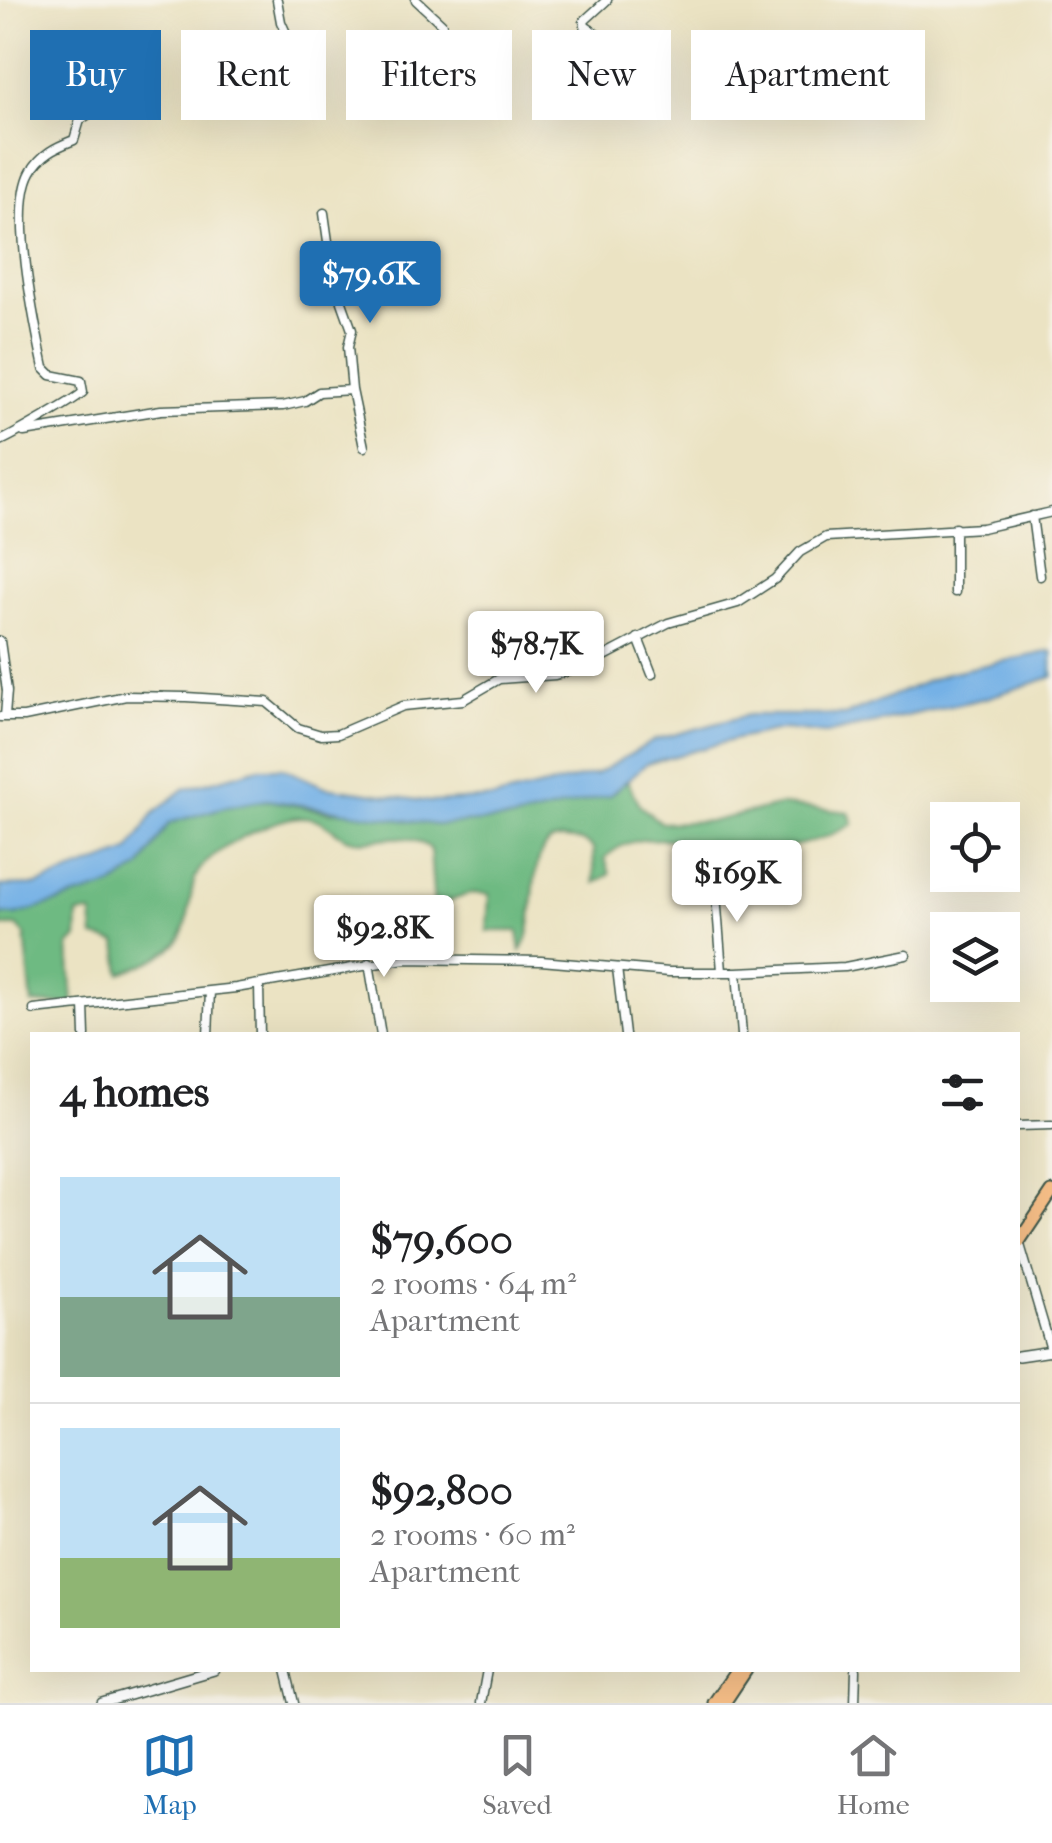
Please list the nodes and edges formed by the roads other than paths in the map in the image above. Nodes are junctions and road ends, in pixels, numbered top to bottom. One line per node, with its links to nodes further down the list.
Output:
1 (277, 0): 4 (street)
2 (416, 0): 5 (street)
3 (607, 0): 6 (street)
4 (285, 30)
5 (442, 30)
6 (590, 30)
7 (80, 120): 10 (street)
8 (324, 213): 9 (street)
9 (352, 390): 10 (street); 12 (street)
10 (24, 432): 11 (street)
11 (0, 441)
12 (364, 447)
13 (1052, 512): 14 (street)
14 (1032, 516): 15 (street); 16 (street)
15 (955, 528): 17 (street); 18 (street)
16 (1040, 576)
17 (956, 592)
18 (638, 638): 20 (street); 21 (street)
19 (0, 641): 21 (street)
20 (652, 674)
21 (3, 716)
22 (715, 882): 26 (street)
23 (906, 955): 27 (street)
24 (368, 963): 25 (street); 28 (street); 35 (street)
25 (618, 968): 26 (street); 36 (street)
26 (722, 971): 27 (street)
27 (738, 972): 37 (street)
28 (259, 985): 29 (street); 34 (street)
29 (210, 991): 30 (street); 33 (street)
30 (84, 1005): 31 (street); 32 (street)
31 (34, 1010)
32 (85, 1032)
33 (208, 1032)
34 (260, 1032)
35 (380, 1032)
36 (625, 1032)
37 (742, 1032)
38 (1052, 1125): 39 (street)
39 (1020, 1126)
40 (1052, 1181): 42 (main road)
41 (1052, 1192): 43 (main road)
42 (1020, 1234)
43 (1020, 1234)
44 (1020, 1244): 45 (street)
45 (1052, 1352): 46 (street)
46 (1020, 1356)
47 (207, 1672): 53 (street)
48 (286, 1672): 54 (street)
49 (487, 1672): 55 (street)
50 (736, 1672): 56 (main road)
51 (745, 1672): 57 (main road)
52 (856, 1672): 58 (street)
53 (102, 1703)
54 (294, 1703)
55 (481, 1703)
56 (714, 1703)
57 (724, 1703)
58 (856, 1703)

